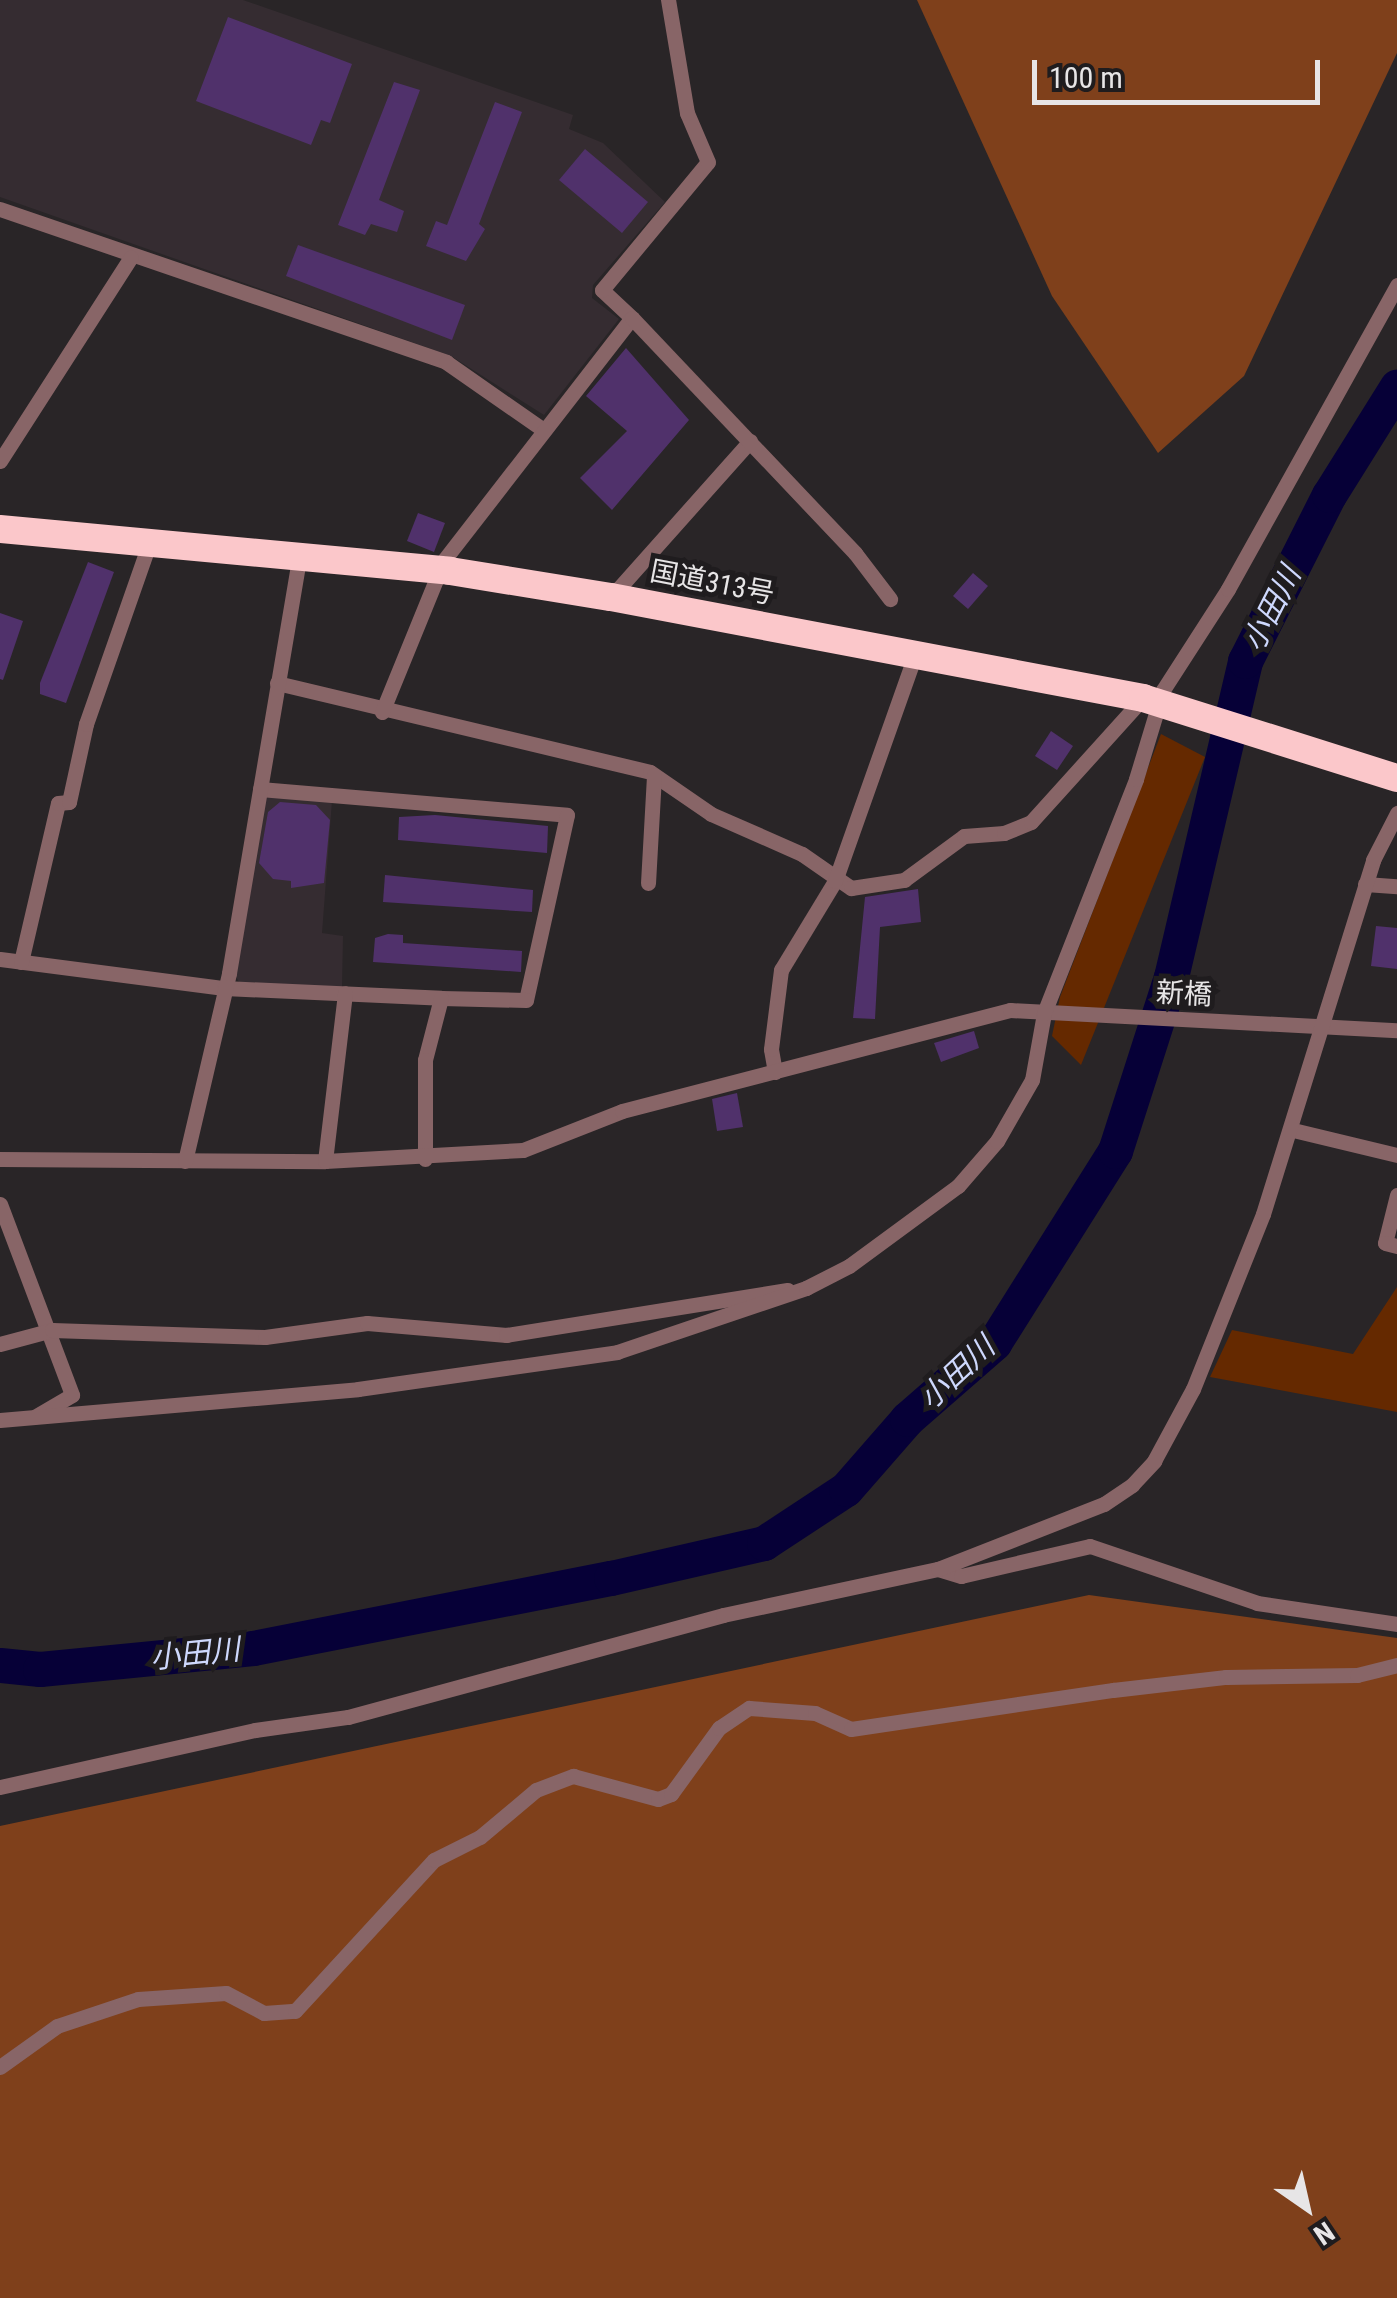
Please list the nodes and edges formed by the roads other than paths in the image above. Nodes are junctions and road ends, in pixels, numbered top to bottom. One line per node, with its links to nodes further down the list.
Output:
1 (668, 0): 5 (street)
2 (0, 209): 3 (street)
3 (130, 257): 6 (street); 8 (street)
4 (1397, 285): 17 (street)
5 (632, 318): 6 (street); 7 (street)
6 (542, 430): 12 (street)
7 (750, 441): 13 (street); 14 (street)
8 (0, 461)
9 (0, 529): 10 (highway, 国道313号)
10 (149, 544): 11 (highway, 国道313号); 28 (street)
11 (299, 558): 12 (highway, 国道313号); 16 (street)
12 (439, 570): 13 (highway, 国道313号); 18 (street)
13 (610, 597): 15 (highway, 国道313号)
14 (890, 598)
15 (915, 655): 17 (highway, 国道313号); 23 (street)
16 (276, 683): 18 (street); 21 (street)
17 (1161, 703): 20 (highway, 国道313号); 23 (street); 32 (street)
18 (382, 712): 19 (street)
19 (654, 774): 23 (street); 24 (street)
20 (1395, 777)
21 (260, 789): 29 (street); 31 (street)
22 (1397, 813): 25 (street)
23 (835, 881): 35 (street)
24 (648, 882)
25 (1365, 884): 26 (street); 33 (street)
26 (1397, 886)
27 (0, 959): 28 (street)
28 (21, 962): 29 (street)
29 (224, 988): 30 (street); 40 (street)
30 (345, 992): 31 (street); 41 (street)
31 (441, 998): 39 (street)
32 (1050, 1012): 33 (street, 新橋); 35 (street, 新橋); 45 (street)
33 (1318, 1026): 34 (street, 新橋); 36 (street)
34 (1397, 1030)
35 (774, 1072): 39 (street, 新橋)
36 (1293, 1130): 37 (street); 50 (street)
37 (1397, 1155)
38 (0, 1159): 40 (street, 新橋)
39 (426, 1159): 41 (street, 新橋)
40 (185, 1161): 41 (street, 新橋)
41 (326, 1162)
42 (1397, 1196): 44 (street)
43 (0, 1204): 46 (street)
44 (1397, 1246)
45 (806, 1288): 46 (street); 48 (street)
46 (52, 1330): 47 (street); 48 (street)
47 (0, 1344)
48 (32, 1418): 49 (street)
49 (0, 1420)
50 (938, 1569): 51 (street); 53 (street)
51 (1397, 1624)
52 (1397, 1665): 54 (street)
53 (0, 1787)
54 (0, 2068)

